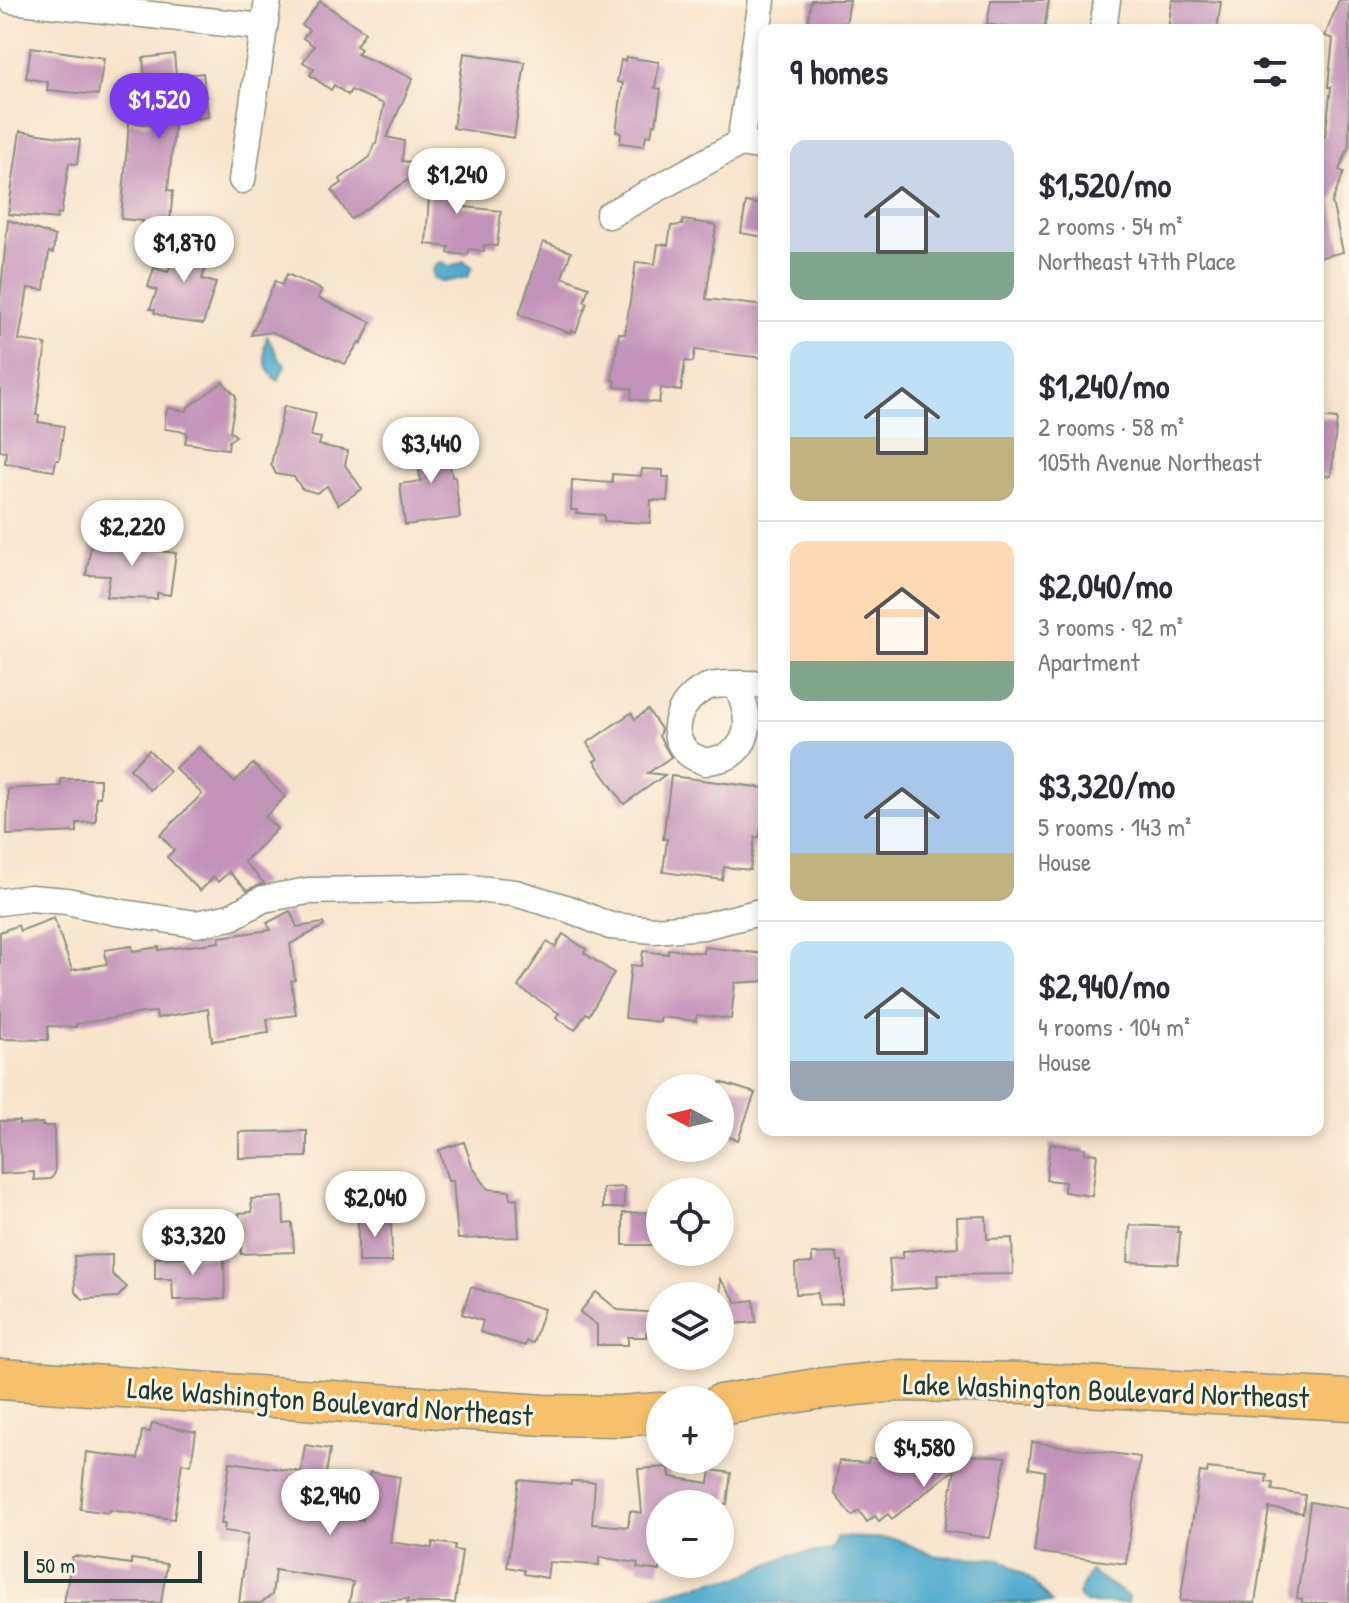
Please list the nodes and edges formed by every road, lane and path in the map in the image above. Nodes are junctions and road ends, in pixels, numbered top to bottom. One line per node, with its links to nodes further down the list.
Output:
1 (11, 0): 7 (street)
2 (268, 0): 7 (street)
3 (762, 0): 5 (street)
4 (1107, 0): 6 (street)
5 (760, 24)
6 (1104, 24)
7 (264, 27): 10 (street)
8 (758, 58): 9 (street)
9 (752, 145): 11 (street)
10 (242, 180)
11 (609, 215)
12 (758, 684): 13 (street)
13 (737, 685)
14 (0, 902): 15 (street)
15 (758, 912)
16 (0, 1379): 19 (main road, Lake Washington Boulevard Northeast)
17 (1349, 1400): 18 (main road, Lake Washington Boulevard Northeast)
18 (734, 1403)
19 (646, 1414)

